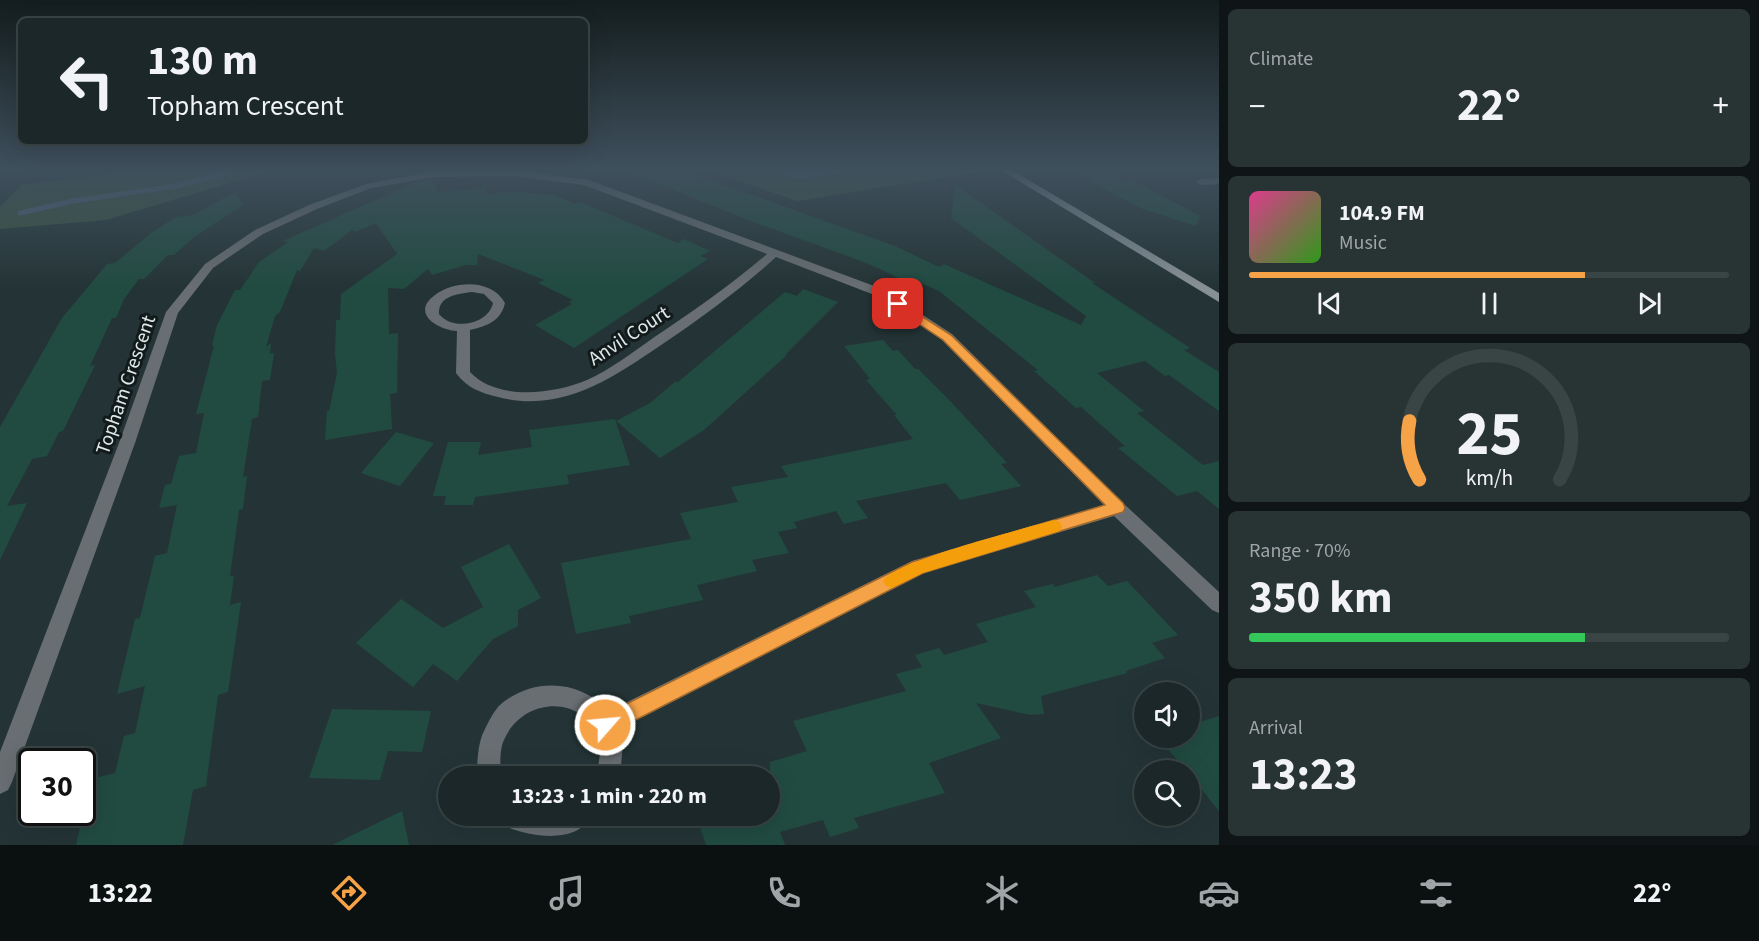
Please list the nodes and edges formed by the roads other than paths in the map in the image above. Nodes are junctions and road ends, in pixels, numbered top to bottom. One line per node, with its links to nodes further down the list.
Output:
1 (311, 208): 12 (street, Topham Crescent)
2 (656, 208): 4 (street, Topham Crescent)
3 (1070, 208): 5 (main road)
4 (775, 253): 6 (street, Anvil Court); 7 (street, Topham Crescent)
5 (1219, 298)
6 (464, 327): 6 (street)
7 (1118, 508): 8 (street, Topham Crescent); 9 (street)
8 (1219, 604)
9 (605, 725): 10 (street); 11 (street)
10 (487, 766)
11 (611, 766)
12 (0, 782)

